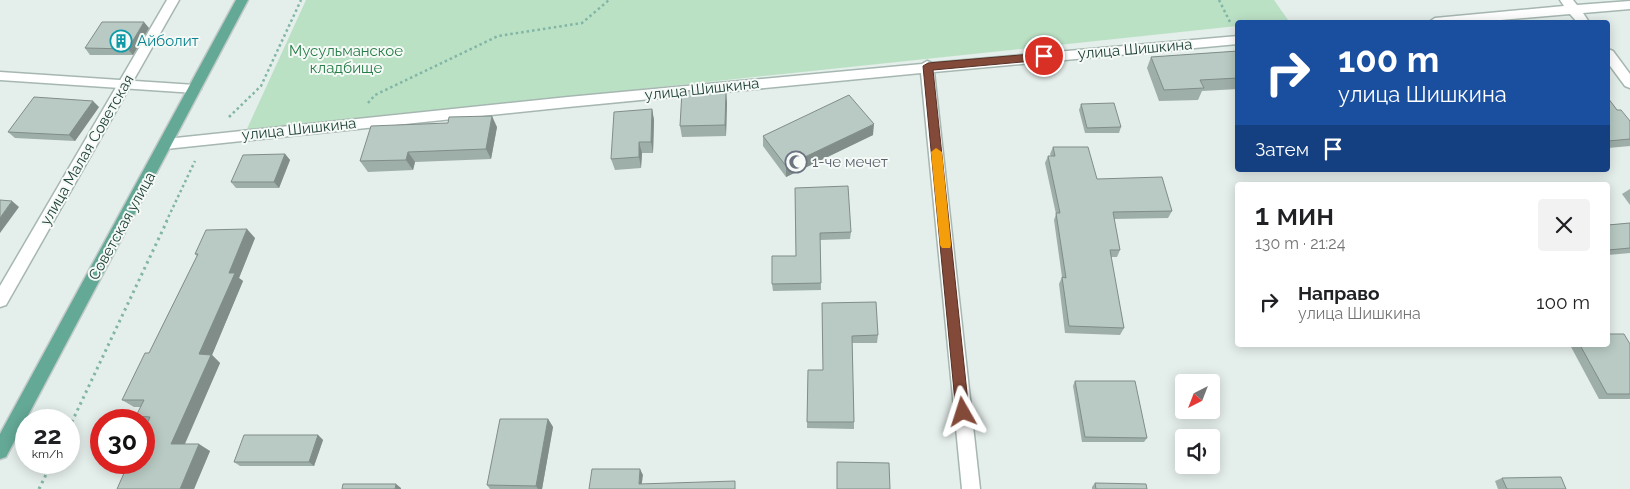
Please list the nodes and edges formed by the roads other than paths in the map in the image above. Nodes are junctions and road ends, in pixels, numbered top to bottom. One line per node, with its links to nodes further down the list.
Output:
1 (173, 0): 12 (street, улица Малая Советская)
2 (242, 0): 13 (main road, Советская улица)
3 (1570, 5): 4 (street); 5 (street); 6 (street)
4 (1630, 5)
5 (1451, 20)
6 (1581, 20)
7 (1235, 34): 9 (street, улица Шишкина)
8 (1610, 57): 11 (street)
9 (928, 66): 14 (street, улица Шишкина); 17 (street)
10 (0, 76): 12 (lane)
11 (1630, 83)
12 (125, 84): 13 (lane); 15 (street, улица Малая Советская)
13 (195, 89): 14 (main road, Советская улица)
14 (166, 144): 16 (main road, Советская улица)
15 (0, 300)
16 (0, 451)
17 (971, 489)

